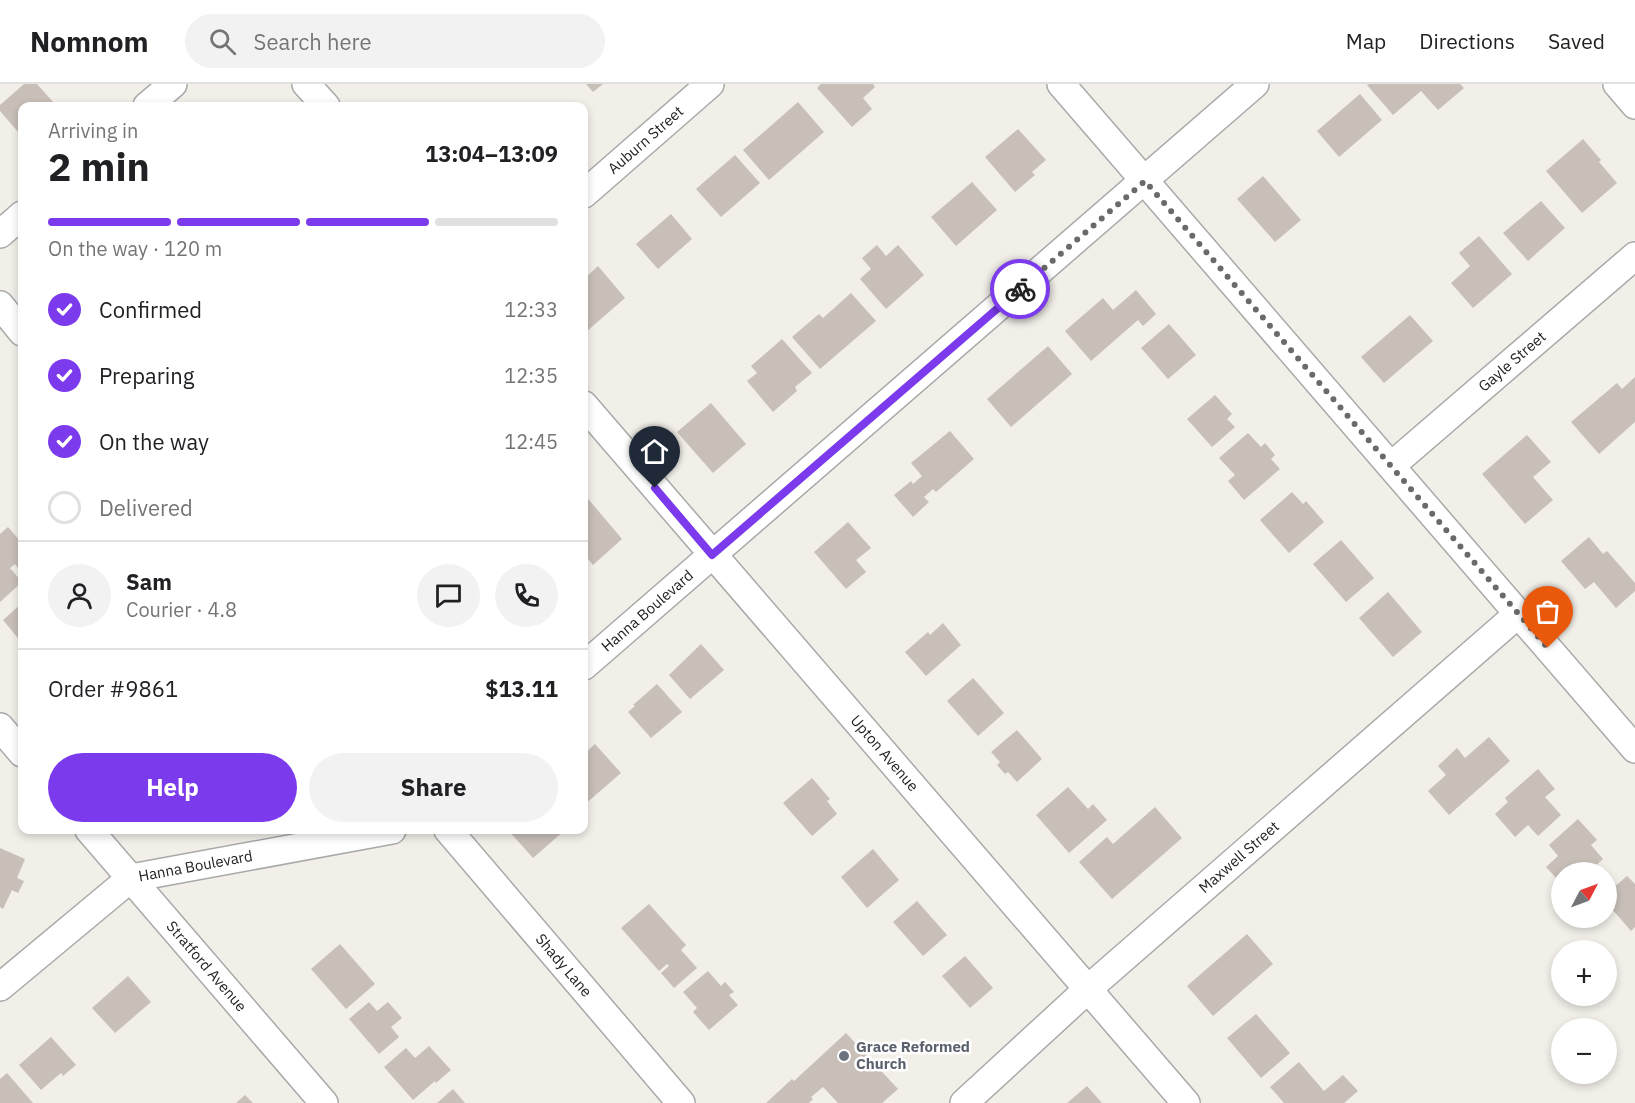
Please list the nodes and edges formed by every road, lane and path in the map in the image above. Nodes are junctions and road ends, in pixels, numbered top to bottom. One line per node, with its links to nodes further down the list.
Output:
1 (173, 84): 7 (street)
2 (306, 84): 8 (street)
3 (710, 84): 11 (street, Auburn Street)
4 (1061, 84): 10 (street)
5 (1255, 84): 10 (street, Hanna Boulevard)
6 (1617, 84): 9 (street)
7 (152, 102)
8 (322, 102)
9 (1635, 105)
10 (1145, 181): 18 (street); 19 (street, Hanna Boulevard)
11 (588, 191)
12 (18, 218): 13 (street)
13 (0, 234)
14 (1635, 257): 18 (street, Gayle Street)
15 (0, 305): 16 (street)
16 (18, 327)
17 (588, 410): 19 (street, Upton Avenue)
18 (1391, 466): 20 (street)
19 (712, 555): 21 (street, Hanna Boulevard); 30 (street, Upton Avenue)
20 (1518, 614): 24 (street); 30 (street, Maxwell Street)
21 (588, 663)
22 (0, 727): 23 (street)
23 (18, 748)
24 (1635, 749)
25 (92, 834): 28 (street, Stratford Avenue)
26 (371, 834): 28 (street, Hanna Boulevard)
27 (451, 834): 32 (street, Shady Lane)
28 (131, 879): 29 (street, Hanna Boulevard); 31 (street, Stratford Avenue)
29 (0, 987)
30 (1088, 989): 33 (street, Maxwell Street); 34 (street, Upton Avenue)
31 (324, 1103)
32 (681, 1103)
33 (964, 1103)
34 (1186, 1103)

